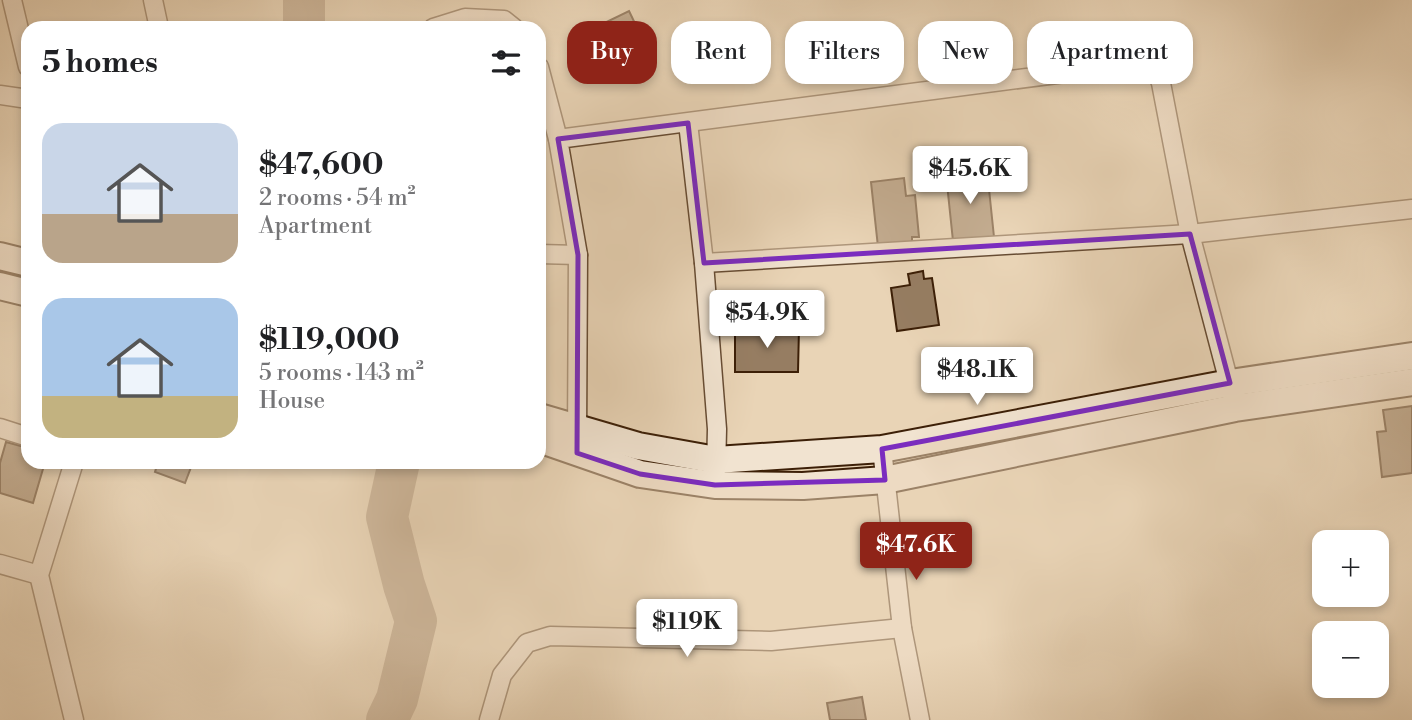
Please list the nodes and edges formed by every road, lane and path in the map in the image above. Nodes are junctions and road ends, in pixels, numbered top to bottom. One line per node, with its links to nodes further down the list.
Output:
1 (12, 0): 6 (street)
2 (153, 0): 3 (street)
3 (158, 21)
4 (455, 21): 5 (street)
5 (505, 21)
6 (21, 38)
7 (546, 94): 11 (street)
8 (0, 95): 9 (street)
9 (21, 98)
10 (688, 122): 11 (street); 13 (street); 18 (street)
11 (558, 139): 15 (street)
12 (1412, 209): 13 (street)
13 (1190, 234): 18 (street); 23 (street)
14 (546, 254): 15 (street)
15 (578, 255): 28 (street)
16 (0, 256): 17 (street)
17 (21, 261)
18 (704, 263): 31 (street)
19 (0, 286): 20 (street)
20 (21, 291)
21 (1412, 356): 23 (street)
22 (1412, 382): 23 (street)
23 (1232, 395): 29 (street); 32 (street)
24 (546, 421): 28 (street)
25 (0, 428): 26 (street)
26 (21, 435)
27 (546, 439): 28 (street)
28 (577, 441): 31 (street)
29 (882, 449): 31 (street); 32 (street)
30 (72, 469): 34 (street)
31 (716, 472): 32 (street)
32 (885, 480): 35 (street)
33 (0, 564): 34 (street)
34 (39, 575): 36 (street)
35 (902, 628): 37 (street); 38 (street)
36 (74, 720)
37 (489, 720)
38 (920, 720)

